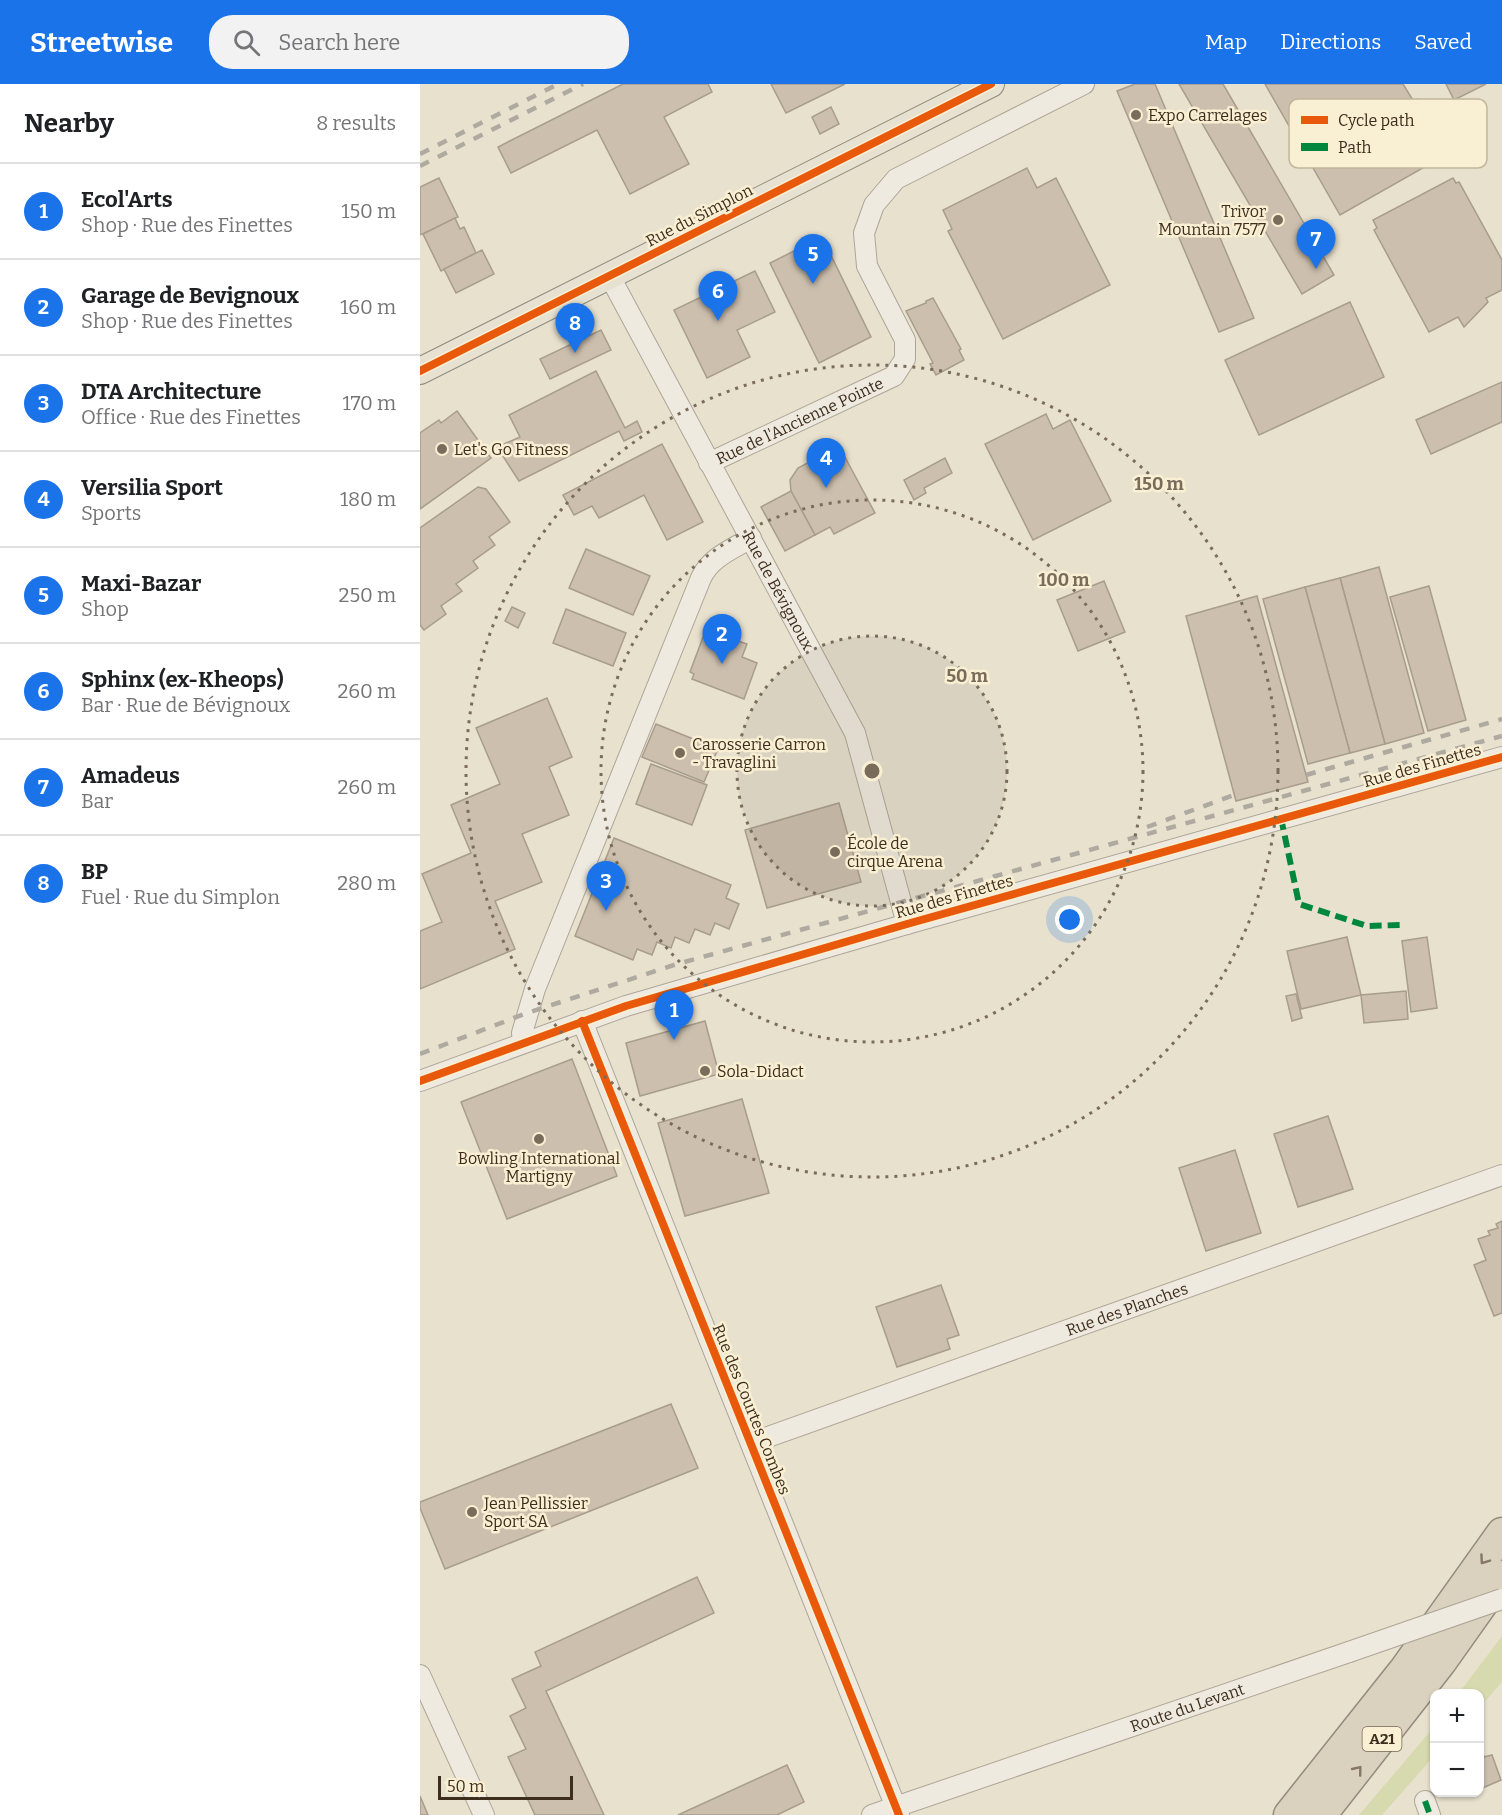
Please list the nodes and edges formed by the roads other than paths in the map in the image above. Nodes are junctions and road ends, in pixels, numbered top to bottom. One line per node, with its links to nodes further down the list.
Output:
1 (991, 84): 3 (main road, Rue du Simplon)
2 (1084, 84): 5 (street, Rue de l'Ancienne Pointe)
3 (609, 275): 4 (main road, Rue du Simplon); 5 (street, Rue de Bévignoux)
4 (420, 371)
5 (708, 463): 6 (street, Rue de Bévignoux)
6 (751, 538): 8 (street, Rue de Bévignoux); 10 (street)
7 (1502, 757): 8 (street, Rue des Finettes)
8 (907, 924): 9 (street, Rue des Finettes)
9 (582, 1021): 10 (street, Rue des Finettes); 13 (street, Rue des Courtes Combes)
10 (523, 1042): 11 (street, Rue des Finettes)
11 (420, 1081)
12 (1502, 1175): 13 (street, Rue des Planches)
13 (751, 1443): 18 (street, Rue des Courtes Combes)
14 (1502, 1533): 21 (highway, A21, one-way to 21)
15 (1502, 1576): 22 (highway, A21, one-way to 15)
16 (1502, 1599): 18 (street, Route du Levant, bridge)
17 (420, 1675): 19 (street)
18 (897, 1811): 20 (street, Route du Levant)
19 (484, 1815)
20 (872, 1815)
21 (1289, 1815)
22 (1321, 1815)

